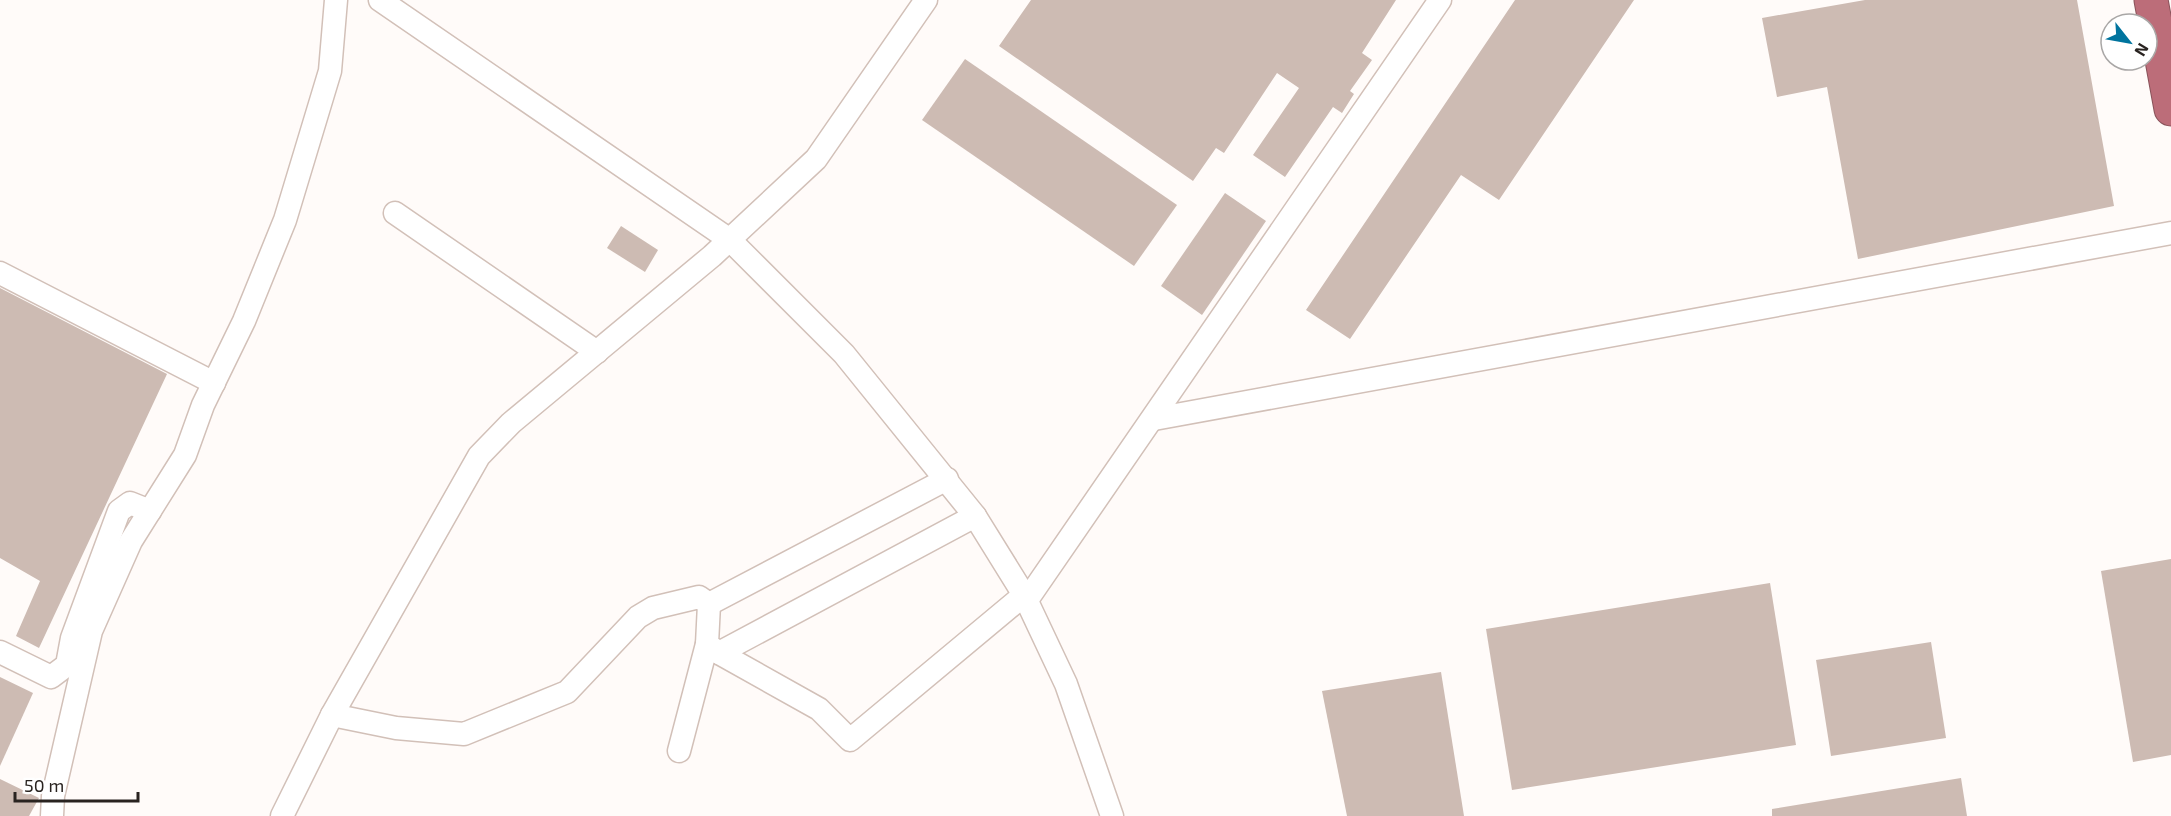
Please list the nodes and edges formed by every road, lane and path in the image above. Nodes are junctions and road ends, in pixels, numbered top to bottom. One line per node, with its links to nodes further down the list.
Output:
1 (336, 0): 12 (street)
2 (380, 0): 9 (street)
3 (926, 0): 9 (street)
4 (1440, 0): 13 (street)
5 (2151, 0): 6 (highway)
6 (2171, 109)
7 (395, 213): 11 (street)
8 (2171, 233): 13 (street)
9 (730, 240): 11 (street); 14 (street)
10 (0, 273): 12 (street)
11 (597, 352): 21 (street)
12 (214, 383): 15 (street)
13 (1154, 419): 17 (street)
14 (947, 479): 16 (street); 18 (street)
15 (150, 511): 20 (street); 23 (street)
16 (975, 516): 17 (street); 19 (street)
17 (1025, 598): 19 (street); 25 (street)
18 (709, 603): 19 (street); 21 (street)
19 (713, 649): 22 (street)
20 (0, 651)
21 (332, 715): 24 (street)
22 (679, 751)
23 (52, 816)
24 (282, 816)
25 (1112, 816)

